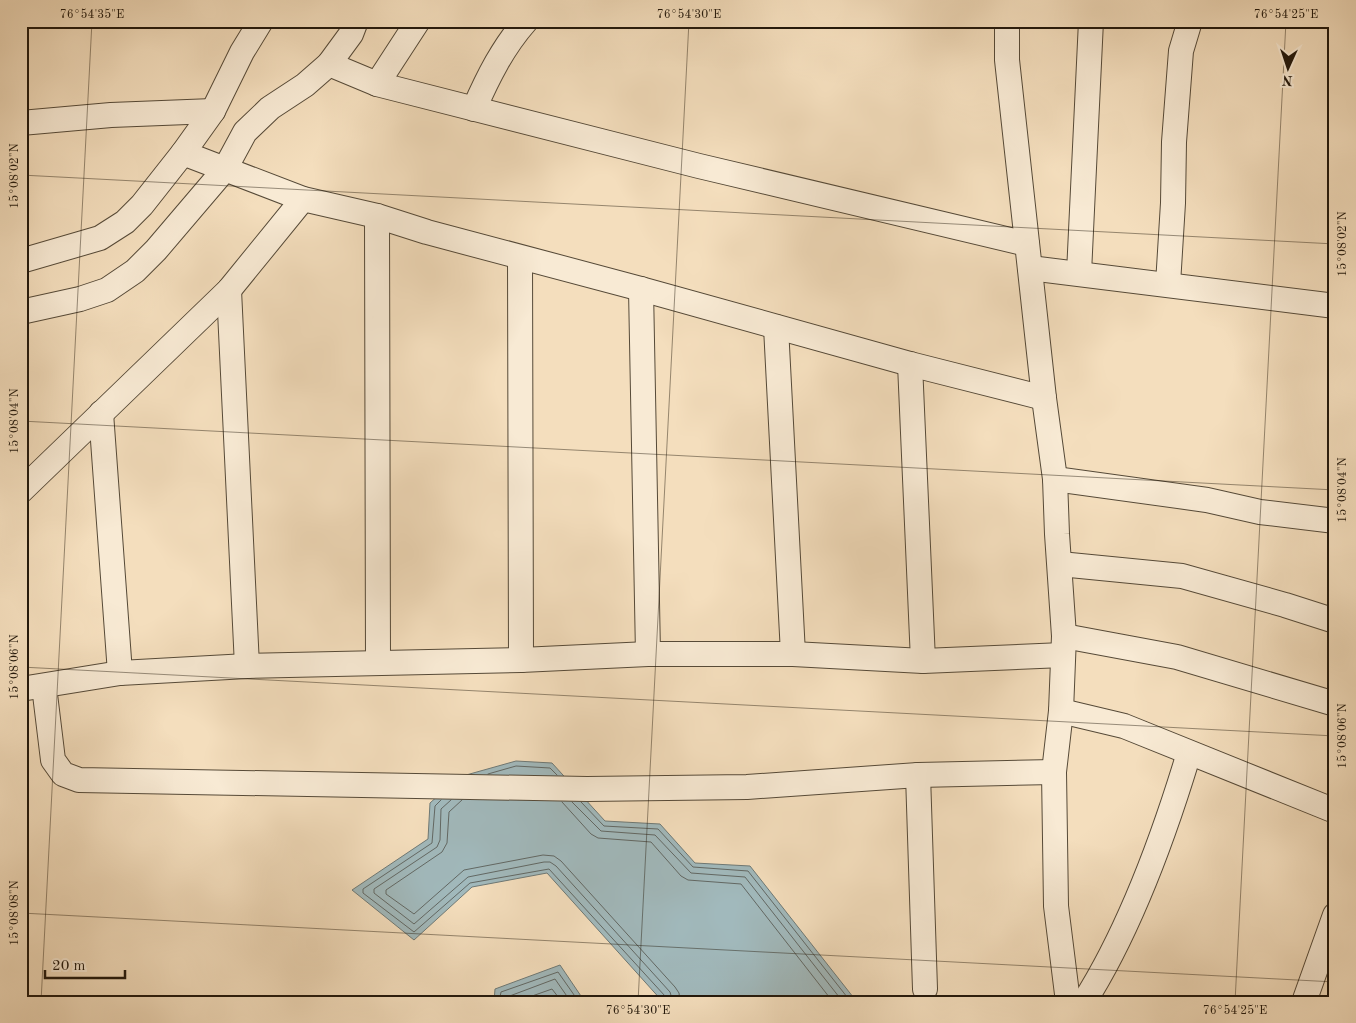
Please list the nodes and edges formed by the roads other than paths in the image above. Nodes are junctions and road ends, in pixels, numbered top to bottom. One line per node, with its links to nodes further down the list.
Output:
1 (261, 21): 11 (street)
2 (356, 21): 8 (street)
3 (418, 21): 9 (street)
4 (526, 21): 10 (street)
5 (1007, 21): 17 (street)
6 (1091, 21): 21 (street)
7 (1190, 21): 22 (street)
8 (329, 64): 9 (street); 14 (street)
9 (376, 84): 10 (street)
10 (474, 109): 17 (street)
11 (213, 111): 12 (street); 13 (street)
12 (21, 123)
13 (183, 153): 14 (street); 19 (street)
14 (225, 169): 15 (street); 26 (street)
15 (303, 199): 16 (street); 24 (street)
16 (377, 216): 18 (street); 41 (street)
17 (1027, 244): 20 (street)
18 (520, 258): 23 (street); 39 (street)
19 (21, 261)
20 (1030, 268): 21 (street); 29 (street)
21 (1079, 273): 22 (street)
22 (1168, 284): 25 (street)
23 (641, 289): 27 (street); 37 (street)
24 (229, 290): 30 (street); 42 (street)
25 (1335, 306)
26 (21, 312)
27 (776, 327): 28 (street); 38 (street)
28 (910, 364): 29 (street); 40 (street)
29 (1044, 398): 31 (street)
30 (101, 413): 32 (street); 43 (street)
31 (1055, 479): 33 (street); 34 (street)
32 (21, 492)
33 (1335, 521)
34 (1060, 564): 35 (street); 36 (street)
35 (1335, 621)
36 (1064, 646): 40 (street); 46 (street); 47 (street)
37 (648, 654): 38 (street); 39 (street)
38 (793, 654): 40 (street)
39 (521, 660): 41 (street)
40 (923, 661)
41 (378, 663): 42 (street)
42 (247, 666): 43 (street)
43 (120, 673): 44 (street)
44 (44, 686): 45 (street); 50 (street)
45 (21, 689)
46 (1335, 704)
47 (1061, 711): 48 (street); 49 (street)
48 (1189, 753): 51 (street); 55 (street)
49 (1054, 772): 50 (street); 54 (street)
50 (918, 775): 53 (street)
51 (1335, 811)
52 (1335, 915): 56 (street)
53 (925, 989)
54 (1068, 1002)
55 (1084, 1002)
56 (1304, 1002)

